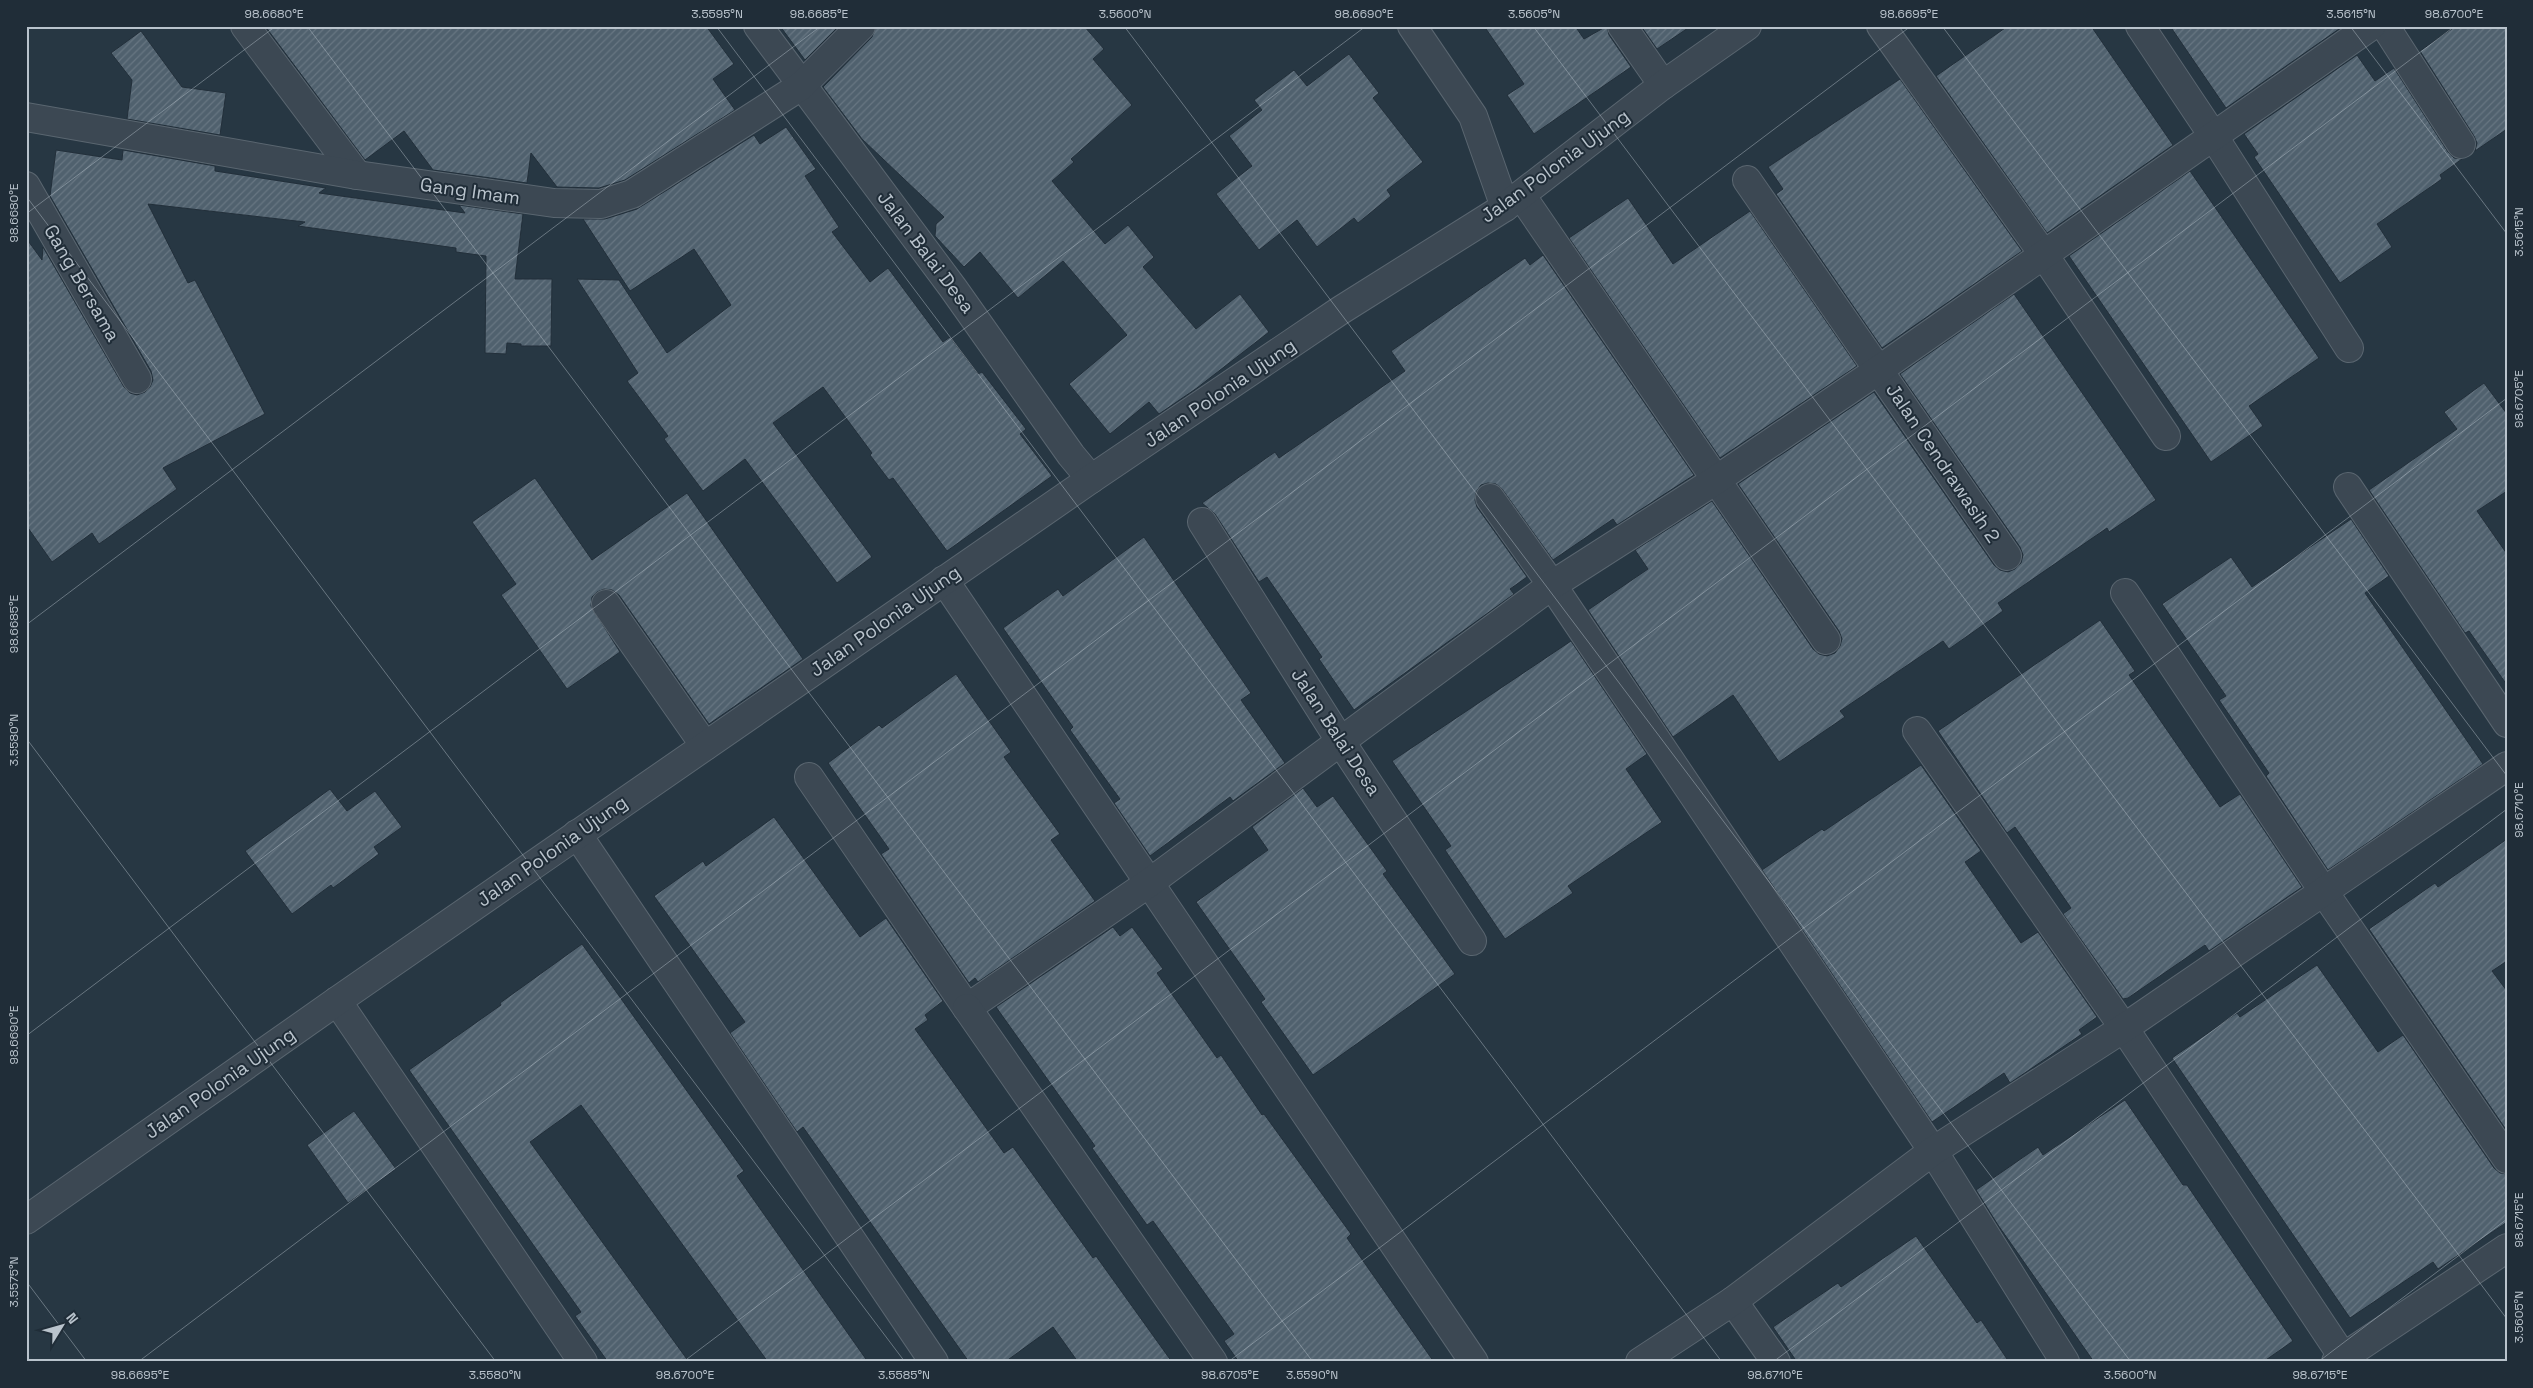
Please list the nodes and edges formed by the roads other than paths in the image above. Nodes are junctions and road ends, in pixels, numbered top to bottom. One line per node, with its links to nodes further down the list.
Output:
1 (245, 26): 16 (street)
2 (758, 26): 12 (street, Jalan Balai Desa)
3 (861, 26): 12 (street, Gang Imam)
4 (1412, 26): 19 (street)
5 (1622, 26): 11 (street)
6 (1748, 26): 11 (street, Jalan Polonia Ujung)
7 (1881, 26): 20 (street)
8 (2140, 26): 14 (street)
9 (2371, 26): 14 (street)
10 (2386, 26): 15 (street)
11 (1663, 85): 19 (street, Jalan Polonia Ujung)
12 (802, 86): 16 (street, Gang Imam); 25 (street, Jalan Balai Desa)
13 (26, 117): 16 (street, Gang Imam)
14 (2214, 137): 20 (street); 21 (street)
15 (2461, 144)
16 (357, 175)
17 (1747, 180): 22 (street, Jalan Cendrawasih 2)
18 (26, 186): 23 (street, Gang Bersama)
19 (1513, 201): 25 (street, Jalan Polonia Ujung); 26 (street)
20 (2044, 255): 22 (street); 24 (street)
21 (2349, 348)
22 (1880, 369): 26 (street); 30 (street, Jalan Cendrawasih 2)
23 (137, 379)
24 (2166, 436)
25 (1091, 479): 31 (street, Jalan Polonia Ujung)
26 (1716, 480): 32 (street); 35 (street)
27 (2348, 486): 36 (street)
28 (1490, 498): 32 (street)
29 (1202, 522): 38 (street, Jalan Balai Desa)
30 (2007, 556)
31 (944, 580): 39 (street, Jalan Polonia Ujung); 43 (street)
32 (1552, 585): 38 (street); 49 (street)
33 (2125, 593): 44 (street)
34 (606, 604): 39 (street)
35 (1826, 640)
36 (2507, 723)
37 (1917, 731): 48 (street)
38 (1341, 742): 43 (street); 45 (street, Jalan Balai Desa)
39 (705, 746): 42 (street, Jalan Polonia Ujung)
40 (2507, 766): 44 (street)
41 (809, 777): 47 (street)
42 (577, 834): 46 (street, Jalan Polonia Ujung); 56 (street)
43 (1149, 883): 47 (street); 58 (street)
44 (2324, 892): 48 (street); 50 (street)
45 (1472, 941)
46 (338, 1001): 51 (street, Jalan Polonia Ujung); 55 (street)
47 (968, 1008): 57 (street)
48 (2124, 1028): 49 (street); 54 (street)
49 (1933, 1151): 53 (street); 61 (street)
50 (2507, 1159)
51 (26, 1220)
52 (2507, 1248): 54 (street)
53 (1733, 1301): 59 (street); 60 (street)
54 (2340, 1359)
55 (583, 1362)
56 (934, 1362)
57 (1213, 1362)
58 (1474, 1362)
59 (1640, 1362)
60 (1776, 1362)
61 (2064, 1362)

